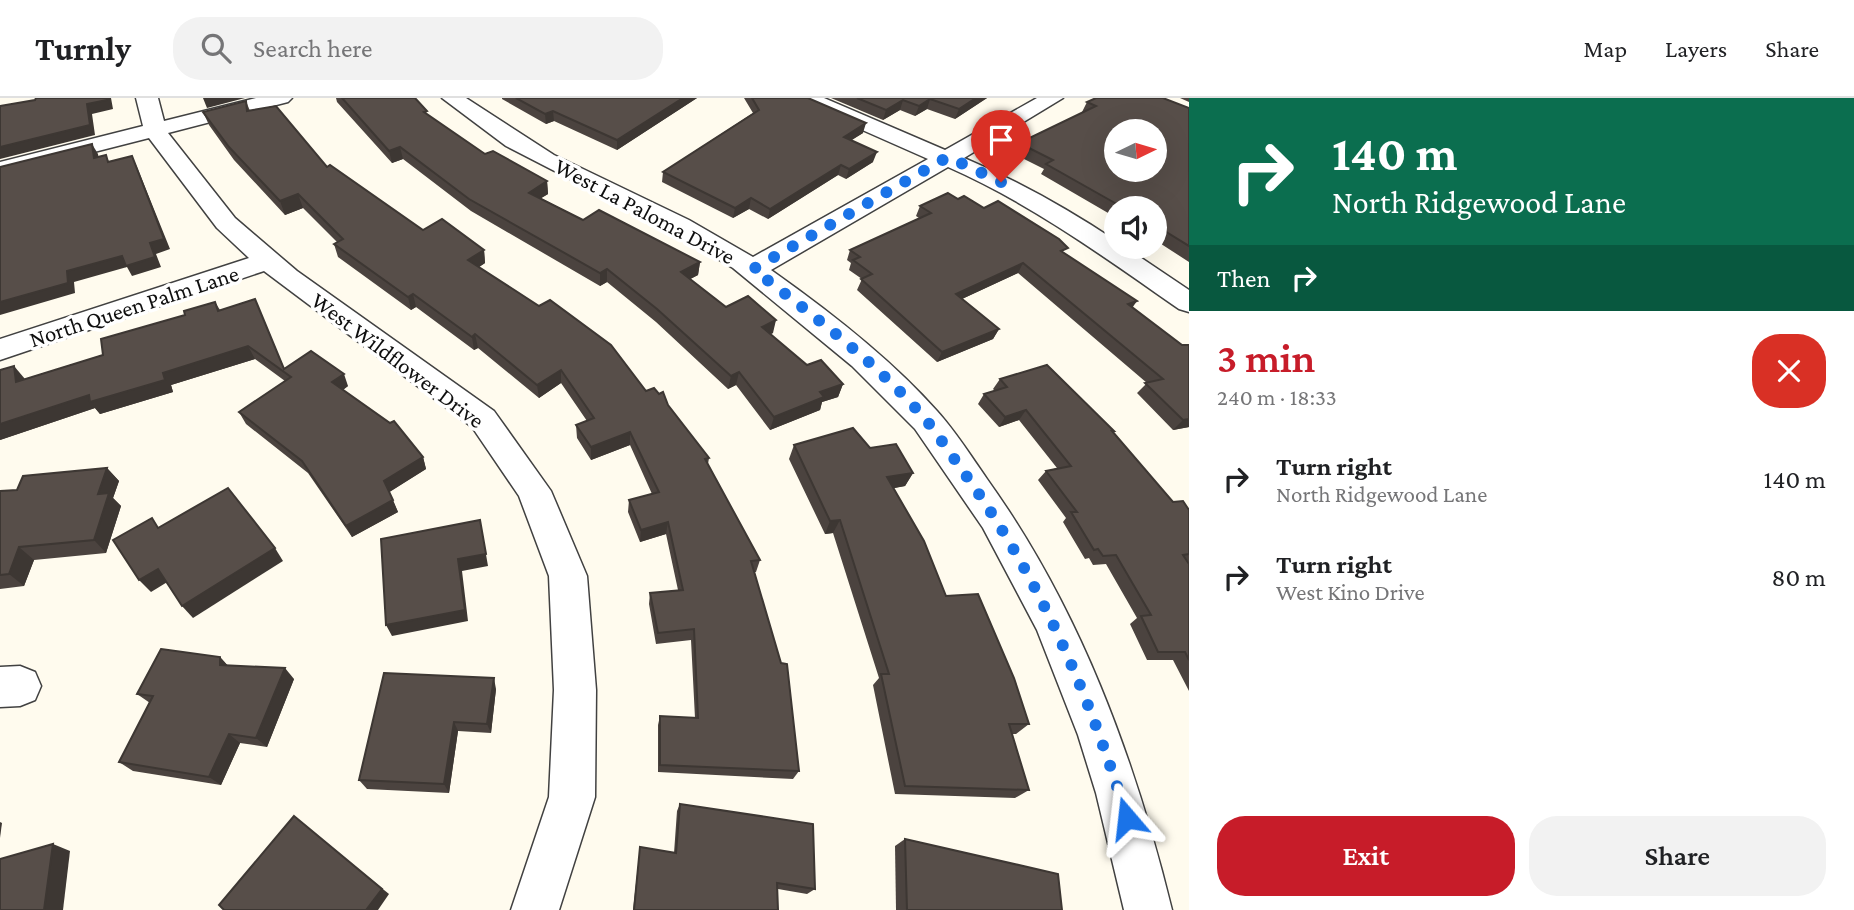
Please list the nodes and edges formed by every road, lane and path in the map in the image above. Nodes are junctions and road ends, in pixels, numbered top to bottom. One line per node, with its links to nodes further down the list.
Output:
1 (147, 98): 6 (street, West Wildflower Drive)
2 (281, 98): 6 (street)
3 (453, 98): 10 (street, West La Paloma Drive)
4 (806, 98): 7 (street)
5 (1052, 98): 7 (street)
6 (155, 131): 8 (street); 9 (street, West Wildflower Drive)
7 (948, 157): 10 (street); 11 (street)
8 (0, 169)
9 (267, 261): 12 (street, North Queen Palm Lane); 13 (street, West Wildflower Drive)
10 (753, 269): 14 (street, West La Paloma Drive)
11 (1189, 303)
12 (0, 350)
13 (536, 910)
14 (1148, 910)

